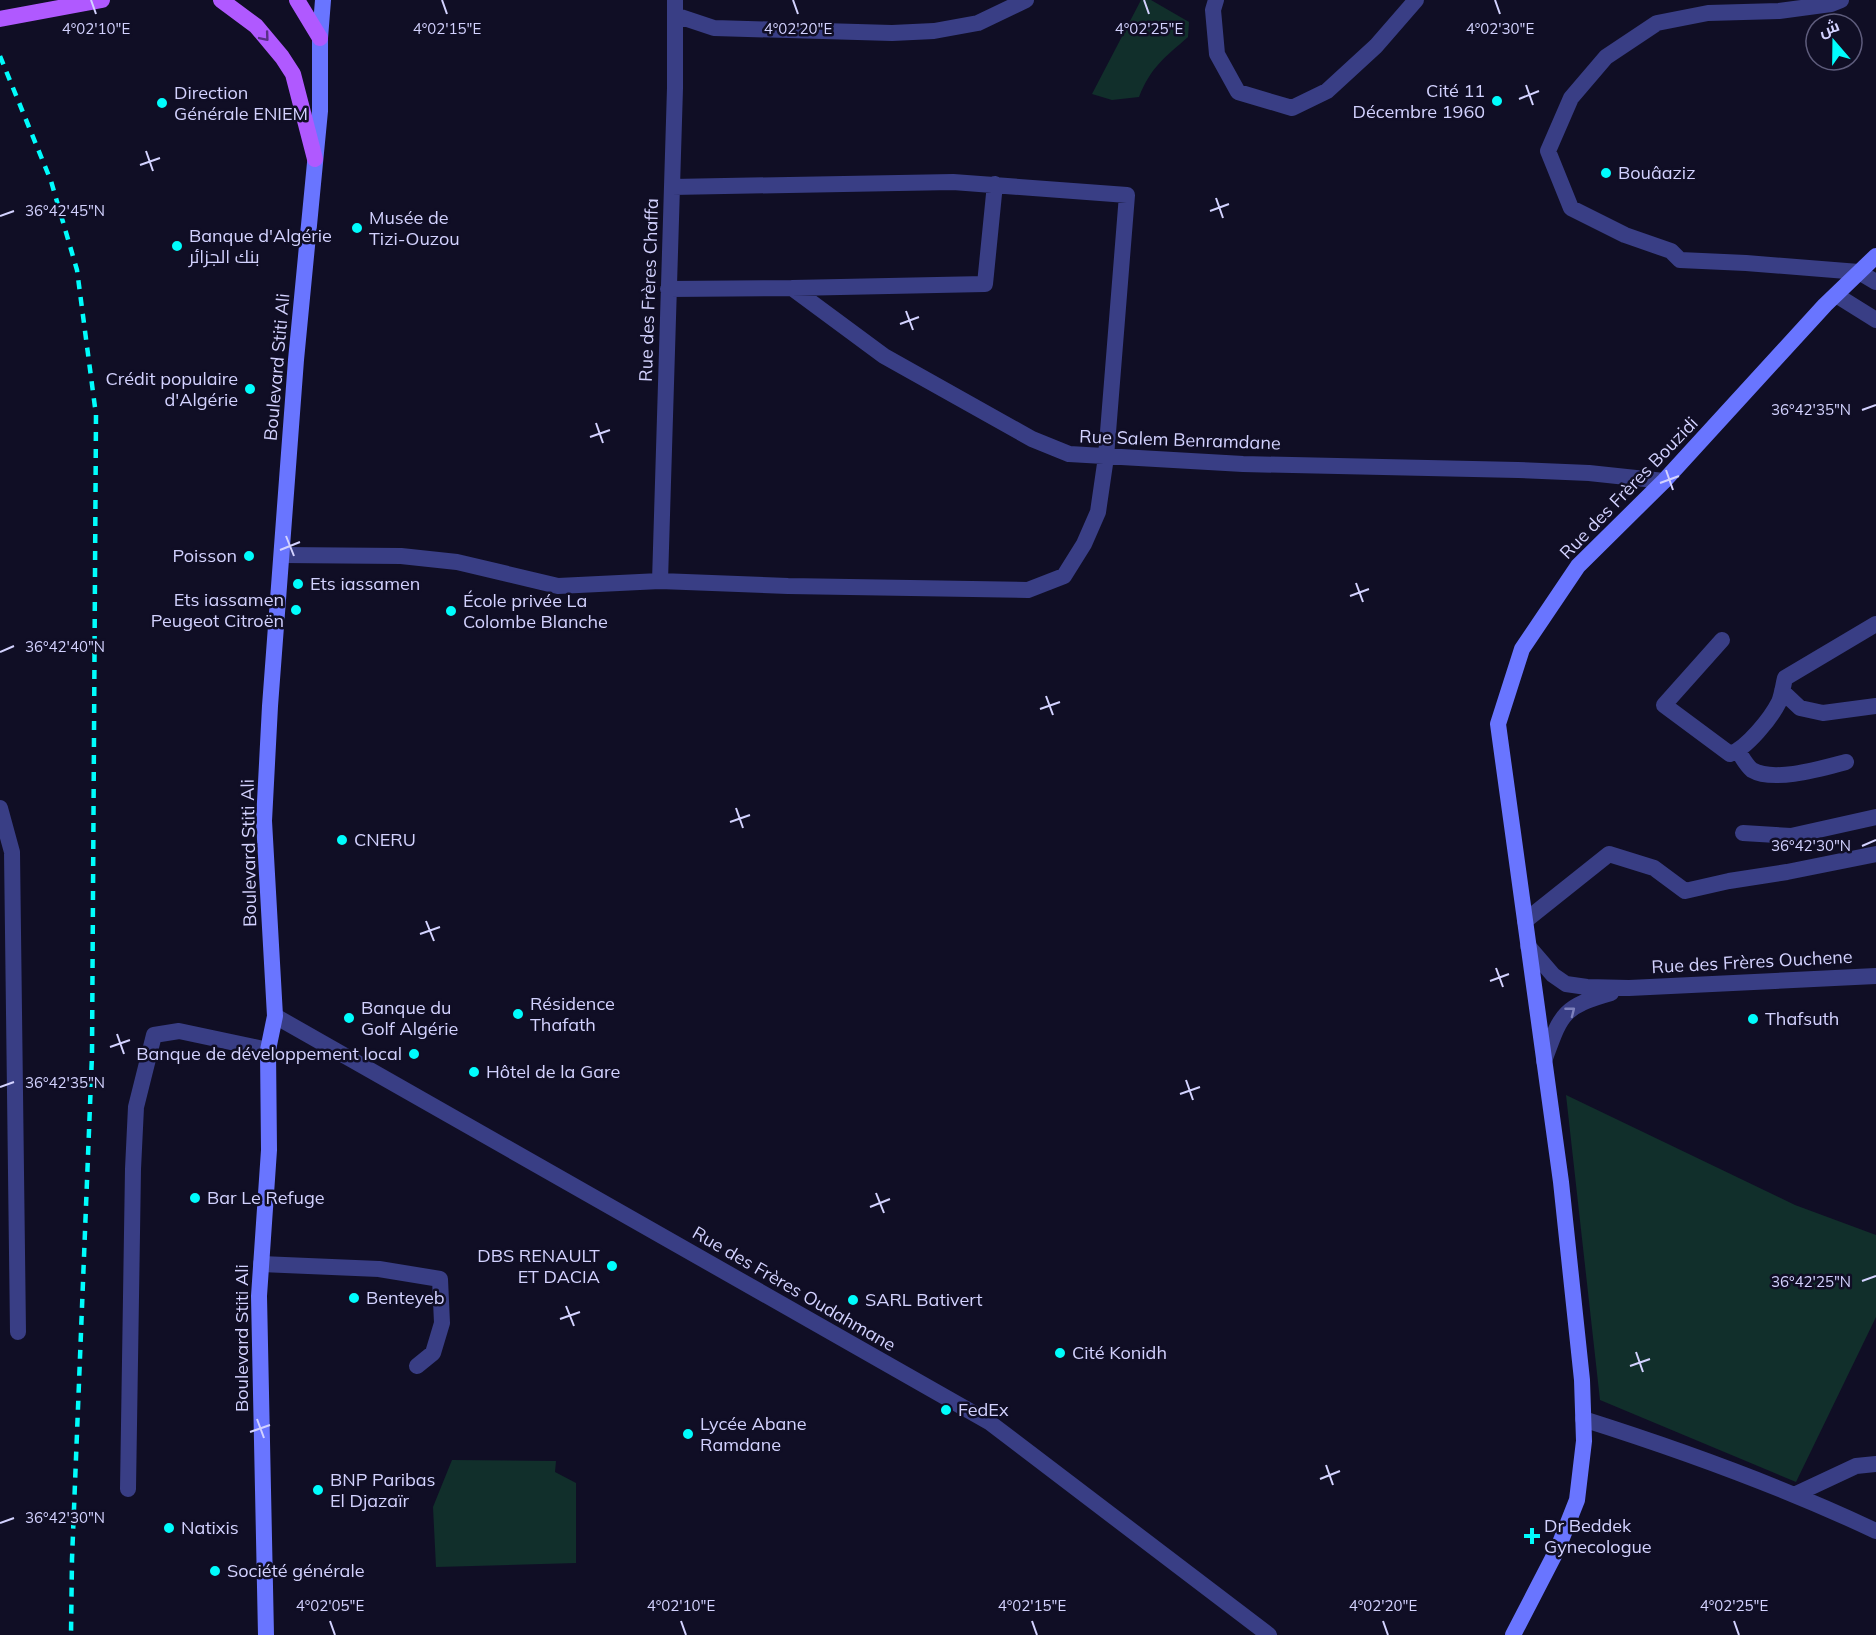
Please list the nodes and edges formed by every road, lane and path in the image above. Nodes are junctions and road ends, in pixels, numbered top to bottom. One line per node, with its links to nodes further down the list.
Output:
1 (102, 0): 10 (main road)
2 (221, 0): 12 (main road, one-way to 12)
3 (297, 0): 11 (main road)
4 (323, 0): 11 (main road, Boulevard Stiti Ali)
5 (1026, 0): 9 (street)
6 (1216, 0): 7 (street)
7 (1416, 0)
8 (1841, 0): 16 (street)
9 (675, 7): 14 (street, Rue des Frères Chaffa)
10 (0, 19)
11 (320, 38): 12 (main road, Boulevard Stiti Ali)
12 (315, 159): 24 (main road, Boulevard Stiti Ali)
13 (995, 184): 14 (street); 18 (street); 22 (street)
14 (672, 187): 19 (street, Rue des Frères Chaffa)
15 (1876, 256): 16 (main road, Rue des Frères Bouzidi)
16 (1859, 272): 17 (street); 20 (main road, Rue des Frères Bouzidi)
17 (1876, 282)
18 (792, 288): 19 (street); 22 (street, Rue Salem Benramdane)
19 (668, 289): 25 (street, Rue des Frères Chaffa)
20 (1836, 295): 21 (street); 23 (main road, Rue des Frères Bouzidi)
21 (1876, 320)
22 (1106, 457): 23 (street, Rue Salem Benramdane); 25 (street)
23 (1664, 481): 36 (main road, Rue des Frères Bouzidi)
24 (283, 555): 25 (street); 39 (main road, Boulevard Stiti Ali)
25 (660, 581)
26 (1876, 624): 28 (street)
27 (1722, 640): 30 (street)
28 (1782, 691): 29 (street); 30 (street)
29 (1876, 706)
30 (1738, 751): 31 (street)
31 (1846, 762)
32 (0, 808): 43 (street)
33 (1876, 817): 34 (street)
34 (1743, 832)
35 (1876, 854): 36 (street)
36 (1526, 934): 38 (street, Rue des Frères Ouchene); 41 (main road, Rue des Frères Bouzidi)
37 (1876, 976): 38 (street, Rue des Frères Ouchene)
38 (1629, 988): 41 (street, Rue des Frères Ouchene, one-way to 38)
39 (275, 1016): 40 (main road, Boulevard Stiti Ali); 51 (street, Rue des Frères Oudahmane)
40 (268, 1050): 42 (main road, Boulevard Stiti Ali); 47 (street)
41 (1544, 1061): 45 (main road, Rue des Frères Bouzidi)
42 (261, 1264): 44 (street); 50 (main road, Boulevard Stiti Ali)
43 (18, 1332)
44 (417, 1366)
45 (1583, 1419): 48 (street); 52 (main road, Rue des Frères Bouzidi)
46 (1876, 1464): 48 (street)
47 (128, 1489)
48 (1794, 1495): 49 (street)
49 (1876, 1531)
50 (266, 1635)
51 (1269, 1635)
52 (1513, 1635)

